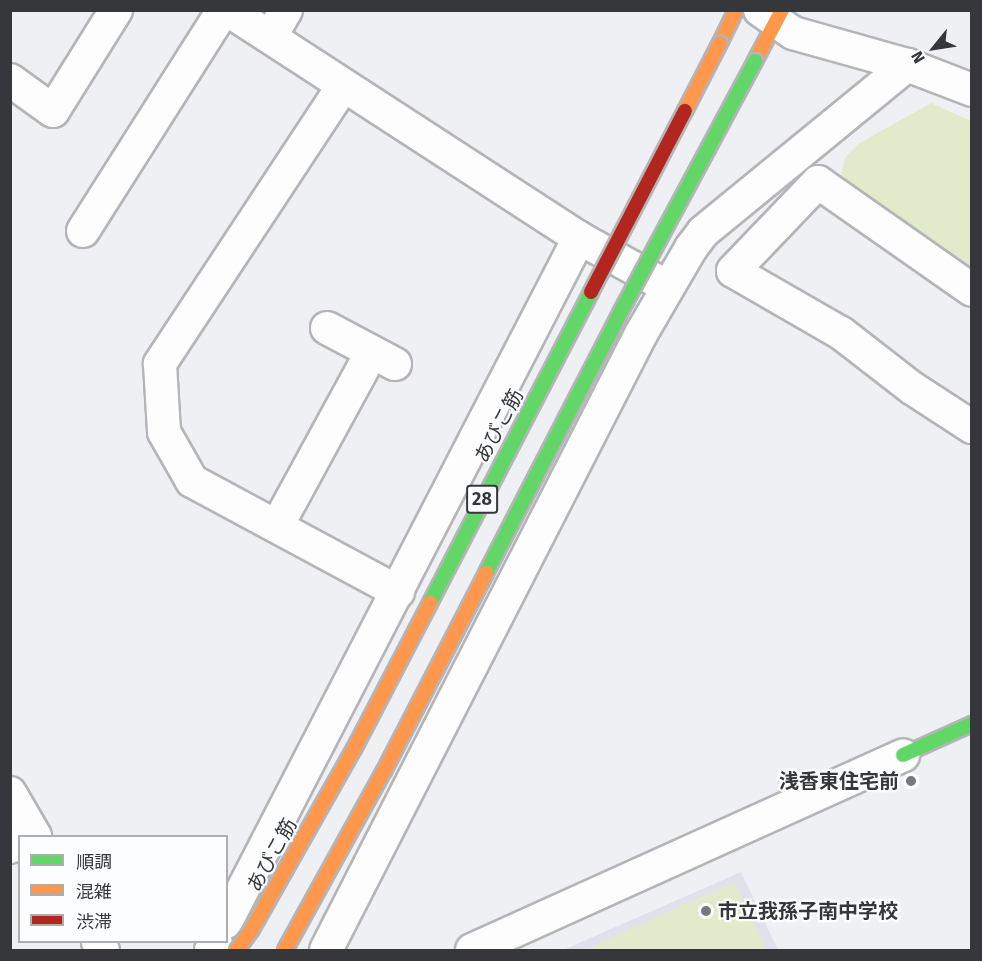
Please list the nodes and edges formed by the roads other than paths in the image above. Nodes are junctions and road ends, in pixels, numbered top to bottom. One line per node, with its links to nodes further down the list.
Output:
1 (116, 10): 8 (street)
2 (223, 10): 11 (street)
3 (228, 10): 6 (street)
4 (736, 10): 26 (main road, あびこ筋 / 28, bridge)
5 (772, 15): 7 (street); 27 (main road, 28, bridge)
6 (279, 23): 9 (street)
7 (907, 65): 10 (street); 13 (street)
8 (10, 80)
9 (343, 86): 12 (street); 17 (street)
10 (972, 90)
11 (83, 231)
12 (579, 238): 13 (street); 18 (street)
13 (667, 287): 22 (street)
14 (972, 290): 16 (street)
15 (327, 328): 17 (street)
16 (972, 427)
17 (277, 526): 18 (street)
18 (398, 592): 20 (street)
19 (972, 724): 21 (main road)
20 (318, 746): 22 (street); 25 (street)
21 (903, 755): 29 (street)
22 (409, 788): 28 (street)
23 (10, 793): 24 (street)
24 (24, 835)
25 (228, 918)
26 (237, 951)
27 (285, 951)
28 (326, 951)
29 (472, 951)

